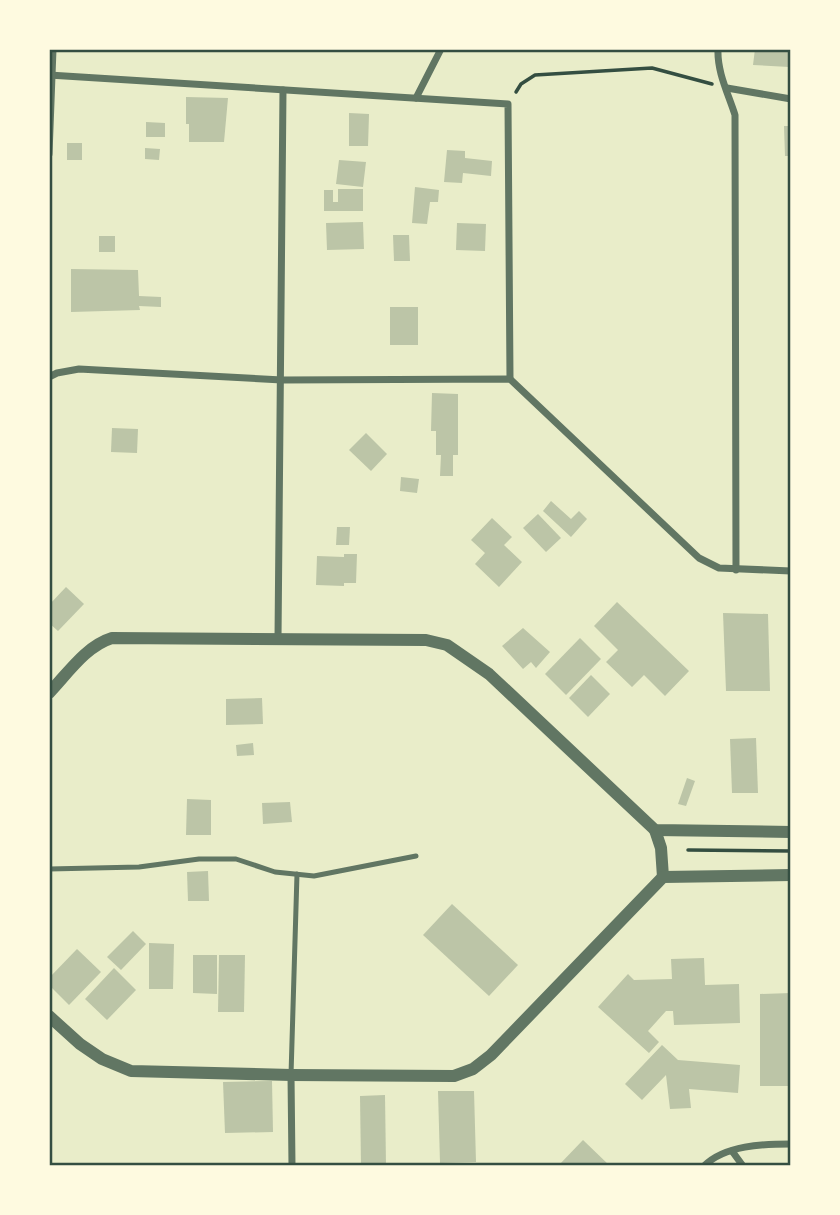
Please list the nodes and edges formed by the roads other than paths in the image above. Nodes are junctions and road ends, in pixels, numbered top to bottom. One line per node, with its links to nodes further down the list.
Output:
1 (53, 49): 4 (street)
2 (441, 49): 7 (street)
3 (718, 49): 5 (street)
4 (51, 75): 6 (street); 9 (street)
5 (727, 88): 8 (street); 13 (street)
6 (284, 90): 7 (street); 12 (street)
7 (416, 98): 11 (street)
8 (791, 99)
9 (49, 155)
10 (49, 377): 12 (street)
11 (510, 379): 12 (street); 13 (street)
12 (282, 380): 15 (street)
13 (736, 570): 14 (street)
14 (791, 570)
15 (278, 639): 16 (street); 17 (street)
16 (49, 693)
17 (655, 830): 18 (street); 23 (street)
18 (791, 832)
19 (416, 856): 21 (lane)
20 (49, 869): 21 (lane)
21 (297, 874): 25 (lane)
22 (791, 876): 23 (street)
23 (663, 877): 25 (street)
24 (49, 1016): 25 (street)
25 (291, 1076): 28 (street)
26 (791, 1144): 27 (street)
27 (732, 1151): 29 (street); 30 (street)
28 (292, 1166)
29 (704, 1166)
30 (743, 1166)

